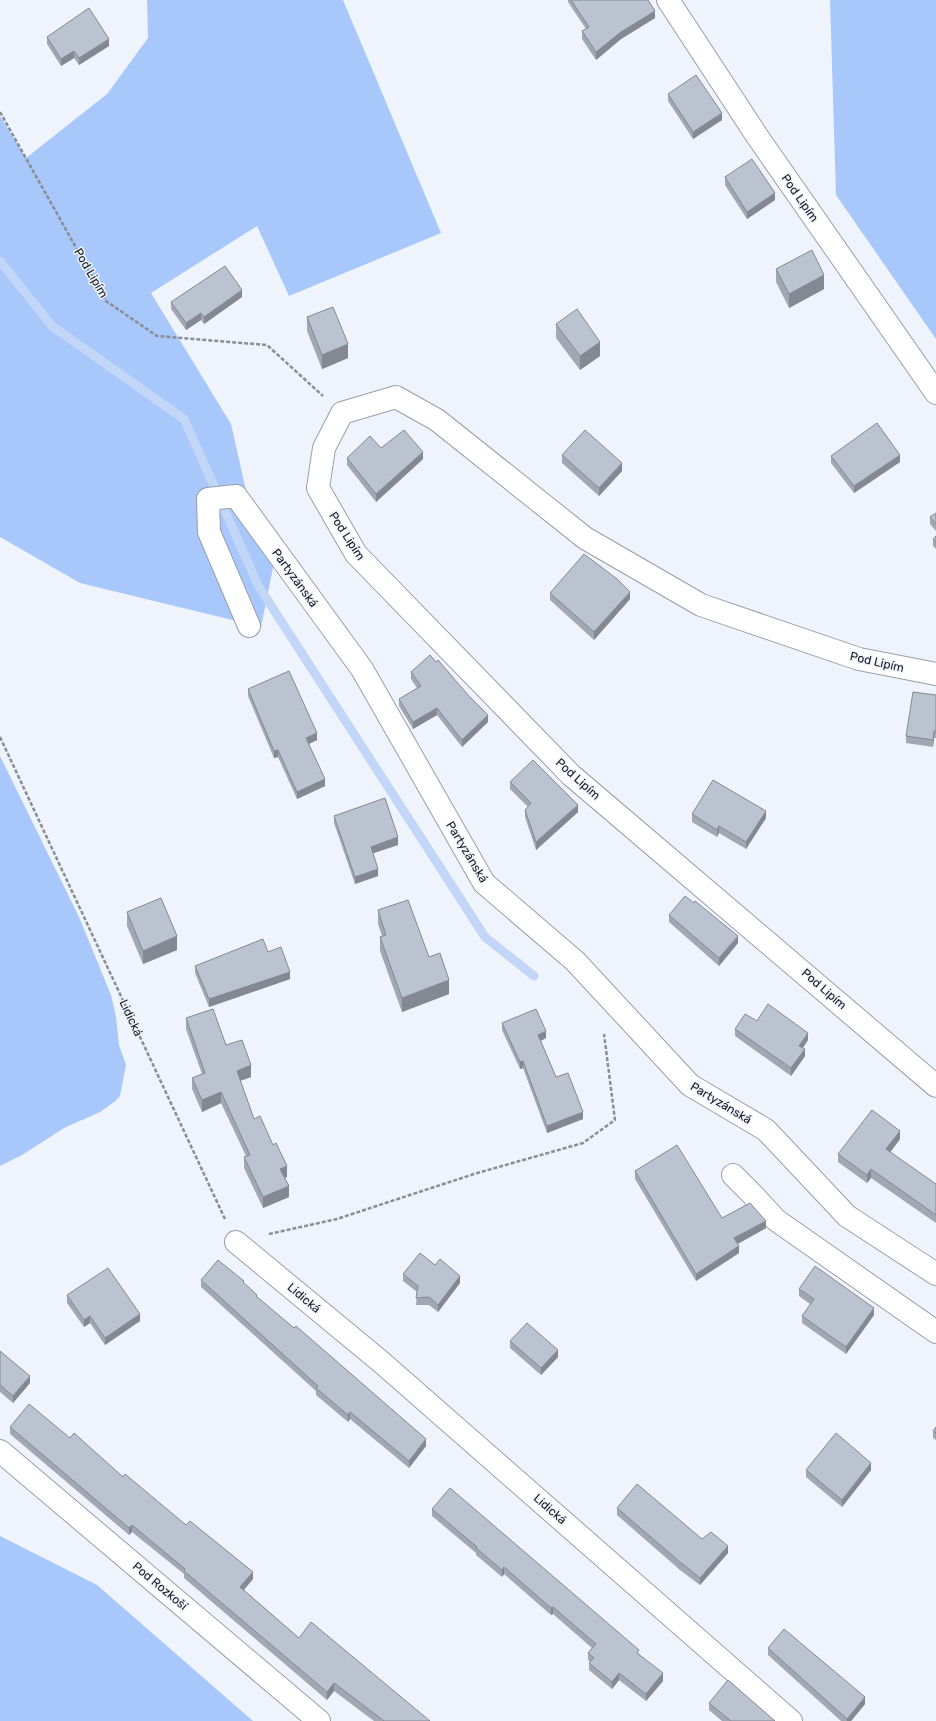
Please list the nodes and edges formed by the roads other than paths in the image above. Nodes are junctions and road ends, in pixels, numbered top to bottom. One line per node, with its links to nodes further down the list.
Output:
1 (668, 0): 2 (street, Pod Lipím)
2 (936, 393)
3 (249, 626): 8 (street, Partyzánská)
4 (936, 674): 5 (street, Pod Lipím)
5 (936, 1086)
6 (733, 1175): 9 (street)
7 (236, 1242): 12 (street, Lidická)
8 (936, 1274)
9 (936, 1332)
10 (0, 1451): 11 (street, Pod Rozkoší)
11 (319, 1721)
12 (791, 1721)

